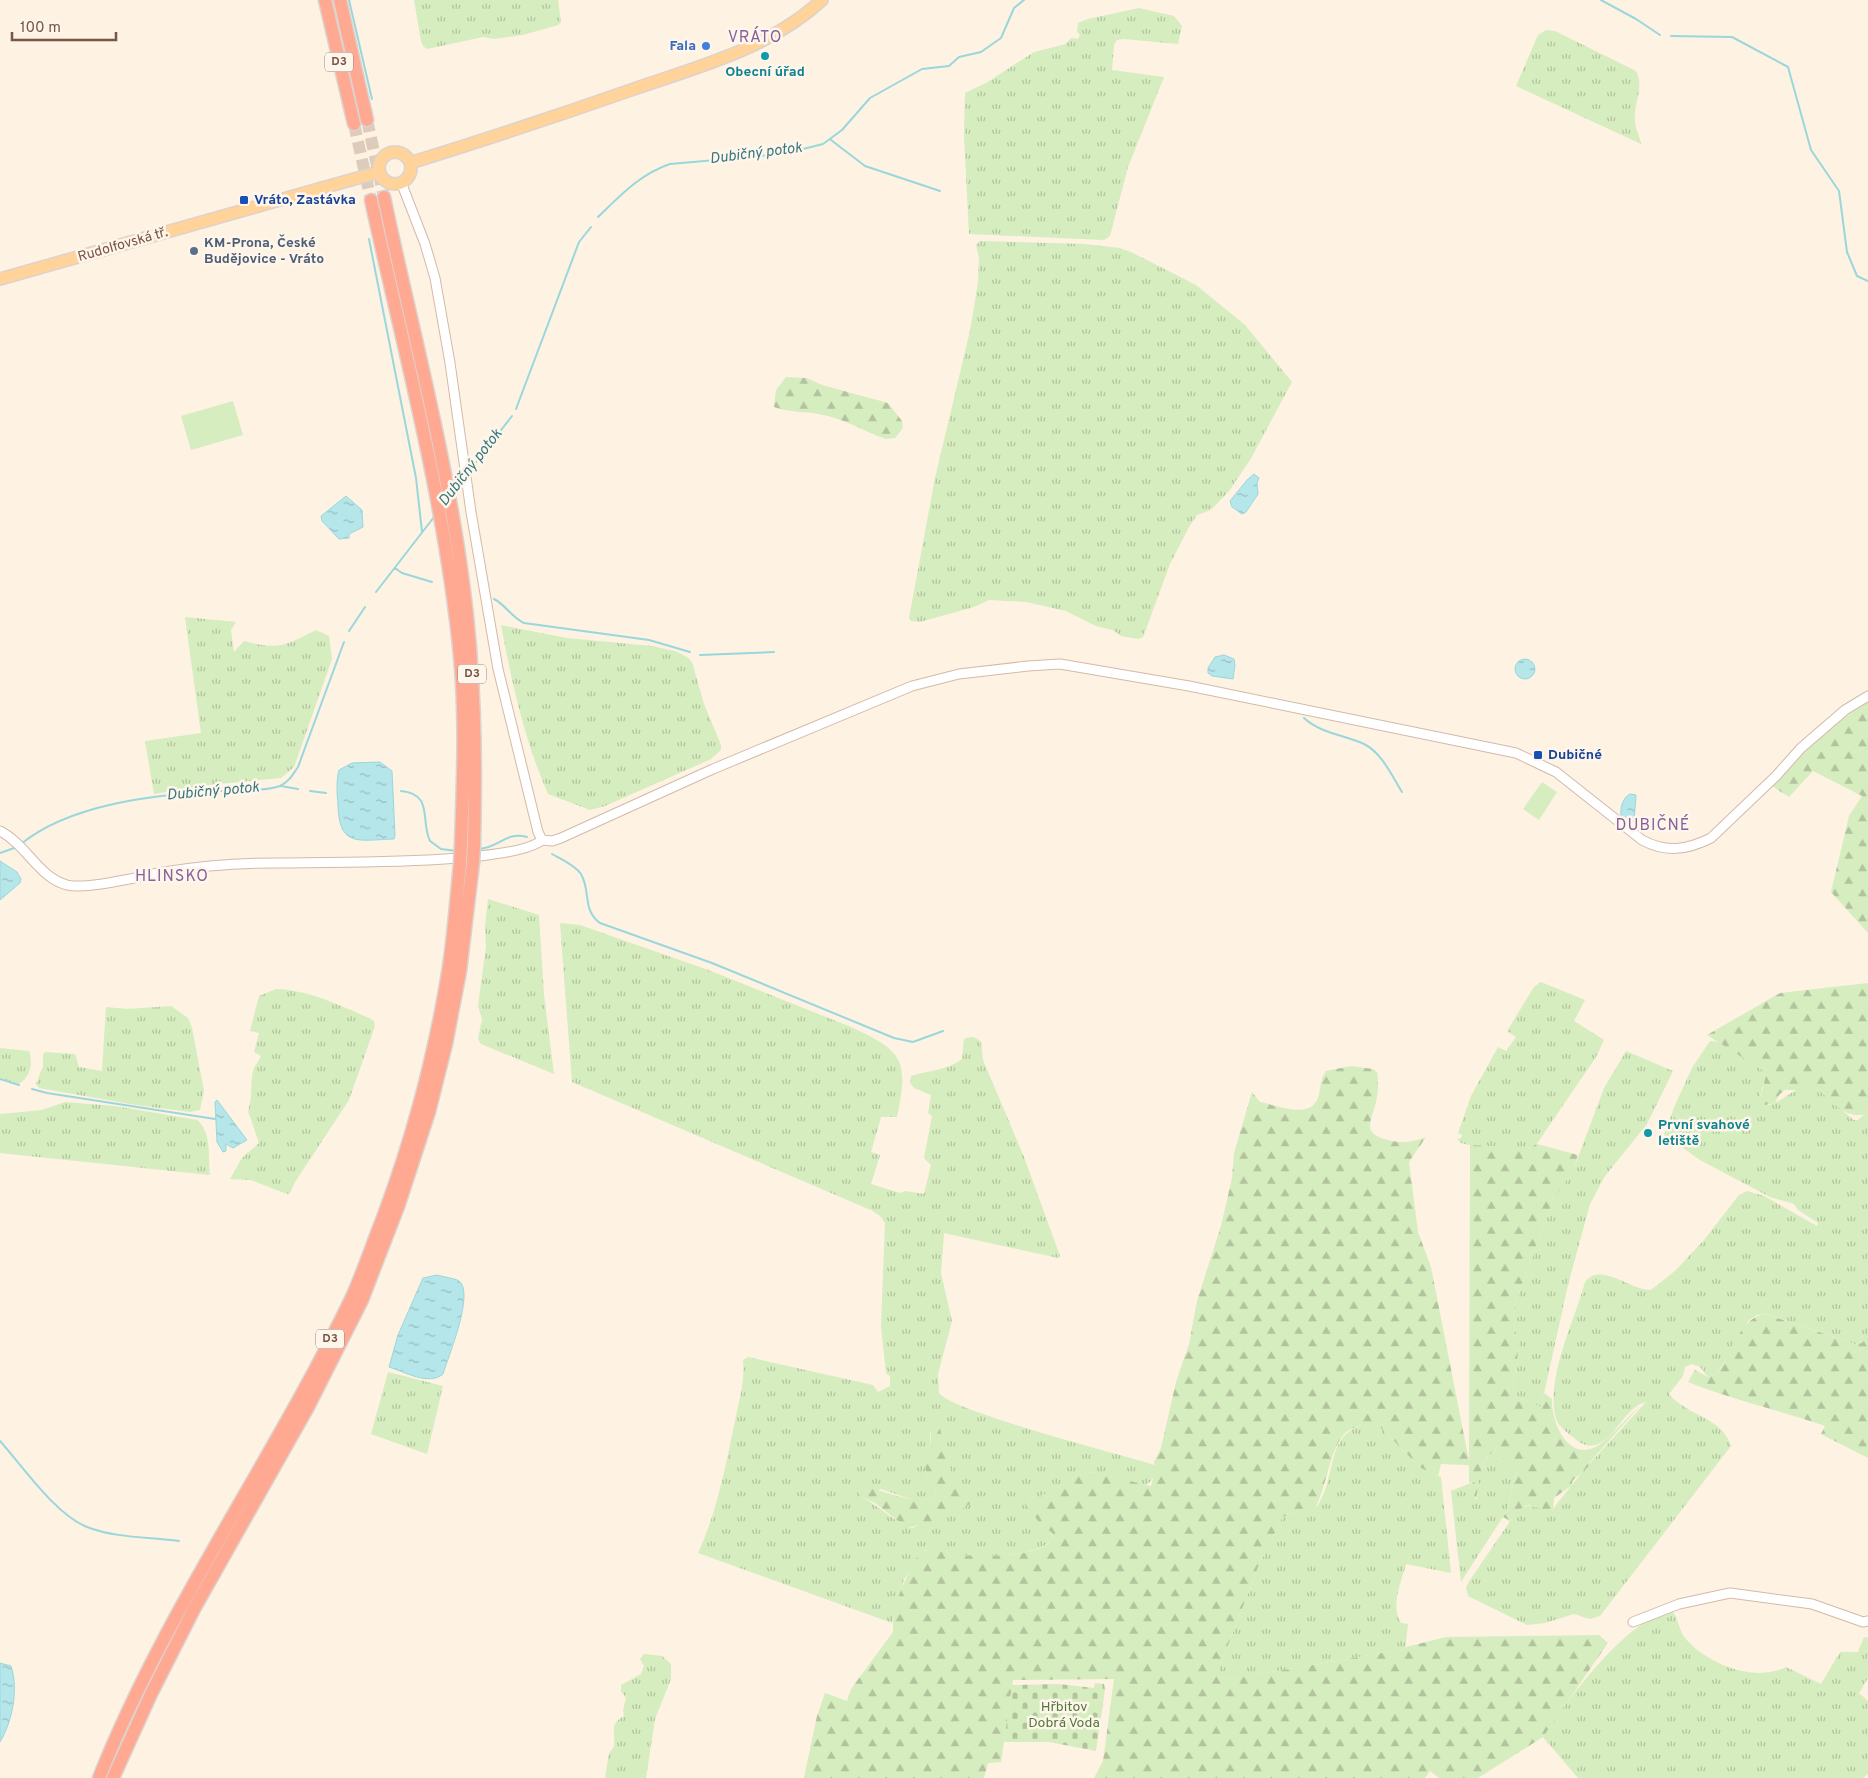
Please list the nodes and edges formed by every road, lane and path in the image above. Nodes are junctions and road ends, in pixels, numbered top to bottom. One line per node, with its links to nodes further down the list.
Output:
1 (325, 0): 5 (highway, D3)
2 (340, 0): 4 (highway, D3)
3 (822, 0): 6 (main road)
4 (367, 120)
5 (354, 124)
6 (410, 162): 7 (main road); 8 (main road)
7 (379, 172): 8 (main road); 11 (main road, Rudolfovská tř.)
8 (401, 182): 14 (street)
9 (384, 197): 15 (highway, D3)
10 (371, 200): 15 (highway, D3)
11 (0, 279)
12 (1868, 696): 14 (street)
13 (0, 831): 14 (street)
14 (542, 840)
15 (468, 845): 16 (highway, D3, bridge)
16 (466, 863): 19 (highway, D3); 20 (highway, D3)
17 (1633, 1622): 18 (street)
18 (1868, 1622)
19 (99, 1778)
20 (113, 1778)

